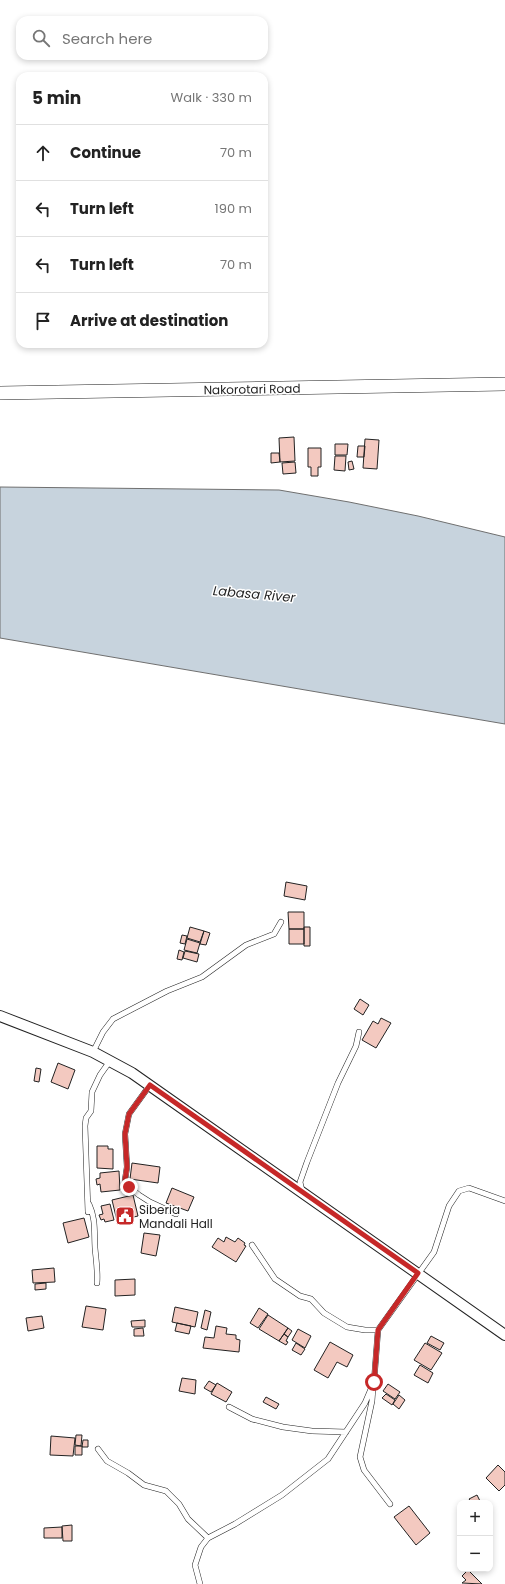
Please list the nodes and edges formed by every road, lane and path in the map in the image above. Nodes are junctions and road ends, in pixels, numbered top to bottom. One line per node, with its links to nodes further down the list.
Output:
1 (505, 384): 2 (street, Nakorotari Road)
2 (0, 393)
3 (282, 922): 6 (lane)
4 (0, 1016): 6 (street)
5 (359, 1032): 9 (lane)
6 (93, 1052): 7 (street)
7 (110, 1061): 8 (street); 11 (lane)
8 (150, 1085): 9 (street); 13 (lane)
9 (302, 1192): 15 (street)
10 (505, 1201): 15 (lane)
11 (89, 1203): 12 (lane); 16 (lane)
12 (88, 1212)
13 (176, 1214)
14 (252, 1245): 17 (lane)
15 (418, 1273): 17 (lane); 18 (street)
16 (97, 1283)
17 (378, 1330): 19 (lane)
18 (505, 1335)
19 (374, 1382): 21 (lane); 23 (lane)
20 (230, 1408): 21 (lane)
21 (346, 1432): 24 (lane)
22 (98, 1449): 24 (lane)
23 (390, 1504)
24 (208, 1538): 25 (lane)
25 (200, 1584)

